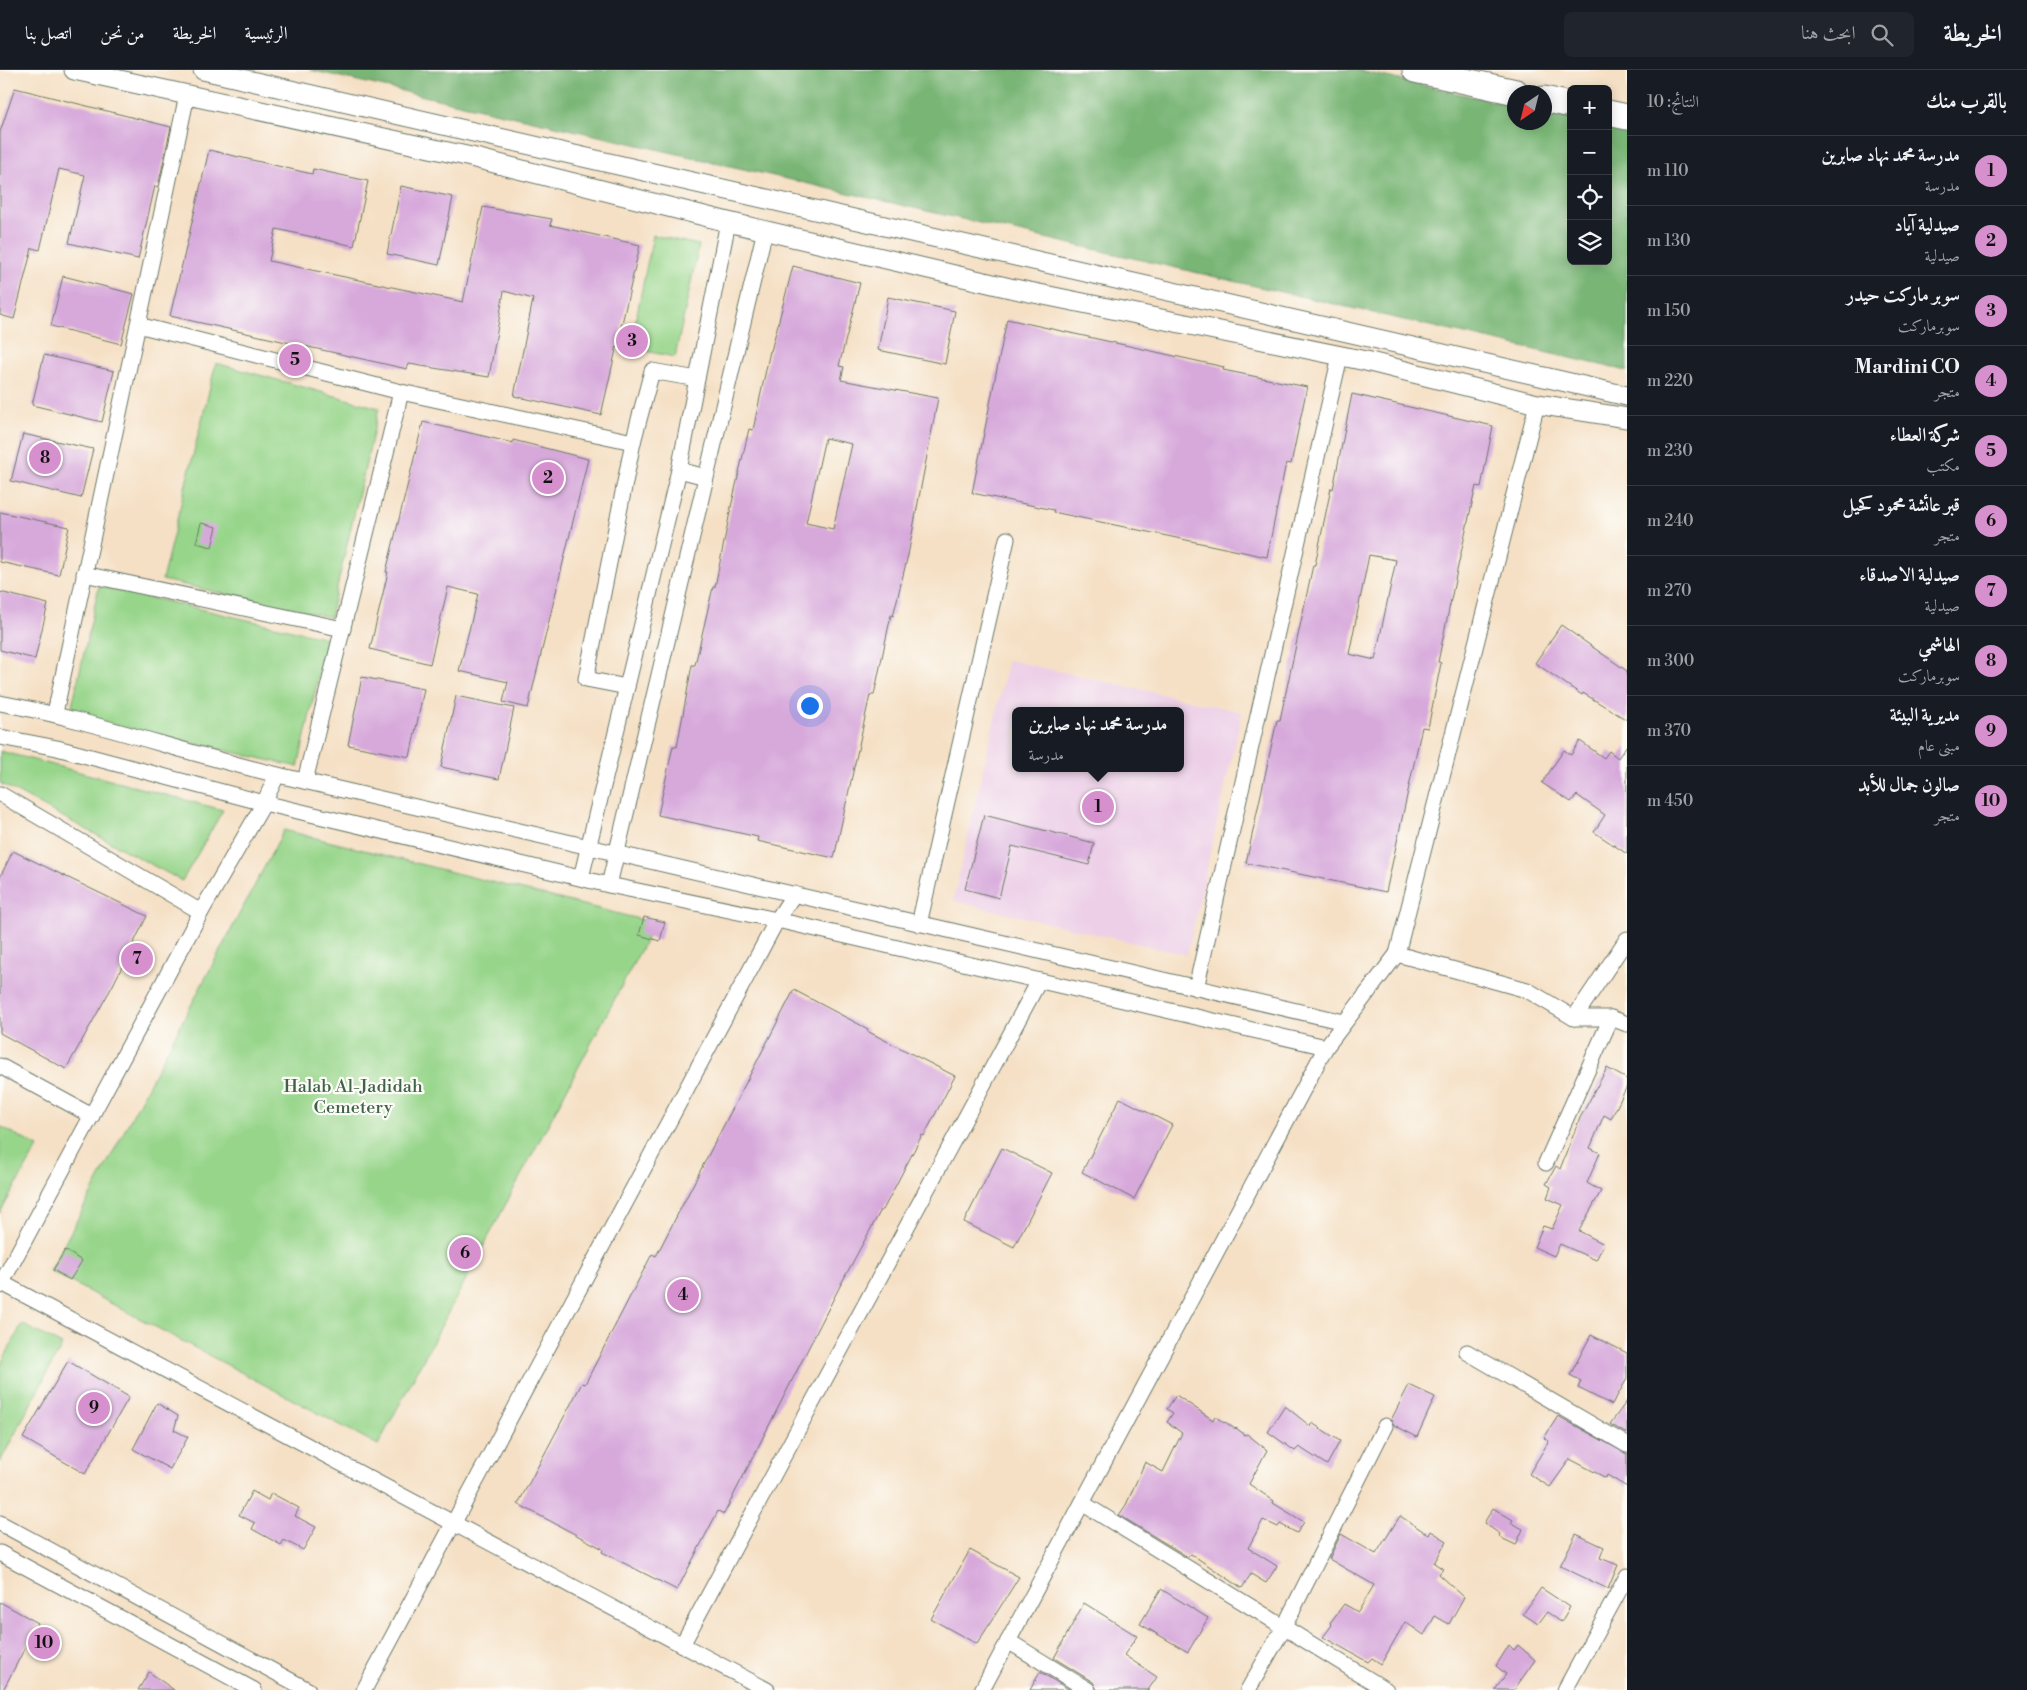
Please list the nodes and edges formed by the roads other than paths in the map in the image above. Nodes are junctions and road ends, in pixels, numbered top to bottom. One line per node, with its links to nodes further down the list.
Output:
1 (74, 70): 5 (street)
2 (203, 70): 16 (street)
3 (1415, 70): 4 (highway)
4 (1507, 90)
5 (187, 96): 10 (street); 12 (street)
6 (1552, 101): 7 (highway)
7 (1567, 104)
8 (1612, 114): 9 (highway)
9 (1627, 117)
10 (728, 222): 11 (street); 14 (street)
11 (765, 230): 13 (street); 21 (street)
12 (138, 325): 15 (street); 23 (street)
13 (1340, 356): 17 (street); 44 (street)
14 (697, 379): 19 (street); 20 (street)
15 (401, 392): 19 (street); 24 (street)
16 (1627, 396)
17 (1537, 404): 18 (street); 42 (street)
18 (1627, 418)
19 (633, 442): 25 (street)
20 (679, 470): 21 (street); 25 (street)
21 (706, 477): 34 (street)
22 (1007, 539): 40 (street)
23 (84, 574): 24 (street); 27 (street)
24 (343, 629): 30 (street)
25 (627, 687): 33 (street)
26 (0, 703): 27 (street)
27 (55, 713): 29 (street)
28 (0, 737): 32 (street)
29 (278, 775): 30 (street); 32 (street)
30 (305, 781): 33 (street)
31 (0, 794): 38 (street)
32 (264, 803): 35 (street); 38 (street)
33 (589, 845): 34 (street); 35 (street)
34 (616, 852): 36 (street); 37 (street)
35 (581, 878): 36 (street)
36 (608, 885): 39 (street)
37 (794, 894): 39 (street); 40 (street)
38 (201, 912): 51 (street)
39 (777, 920): 43 (street); 59 (street)
40 (919, 924): 44 (street)
41 (1627, 939): 45 (street)
42 (1397, 954): 45 (street); 47 (street)
43 (1039, 981): 49 (street); 64 (street)
44 (1196, 988): 47 (street)
45 (1574, 1018): 46 (street)
46 (1611, 1018): 48 (street); 52 (street)
47 (1344, 1022): 49 (street)
48 (1627, 1024)
49 (1326, 1047): 57 (street)
50 (0, 1066): 51 (street)
51 (92, 1116): 53 (street)
52 (1546, 1163)
53 (1, 1285): 59 (street)
54 (1467, 1352): 56 (street)
55 (1385, 1426): 62 (street)
56 (1627, 1445)
57 (1082, 1502): 62 (street); 63 (street)
58 (0, 1523): 66 (street)
59 (454, 1524): 64 (street); 67 (street)
60 (0, 1553): 65 (street)
61 (1627, 1576): 73 (street)
62 (1284, 1627): 71 (street); 72 (street)
63 (1008, 1641): 69 (street); 70 (street)
64 (682, 1645): 68 (street)
65 (254, 1690)
66 (308, 1690)
67 (364, 1690)
68 (766, 1690)
69 (982, 1690)
70 (1088, 1690)
71 (1248, 1690)
72 (1386, 1690)
73 (1565, 1690)

